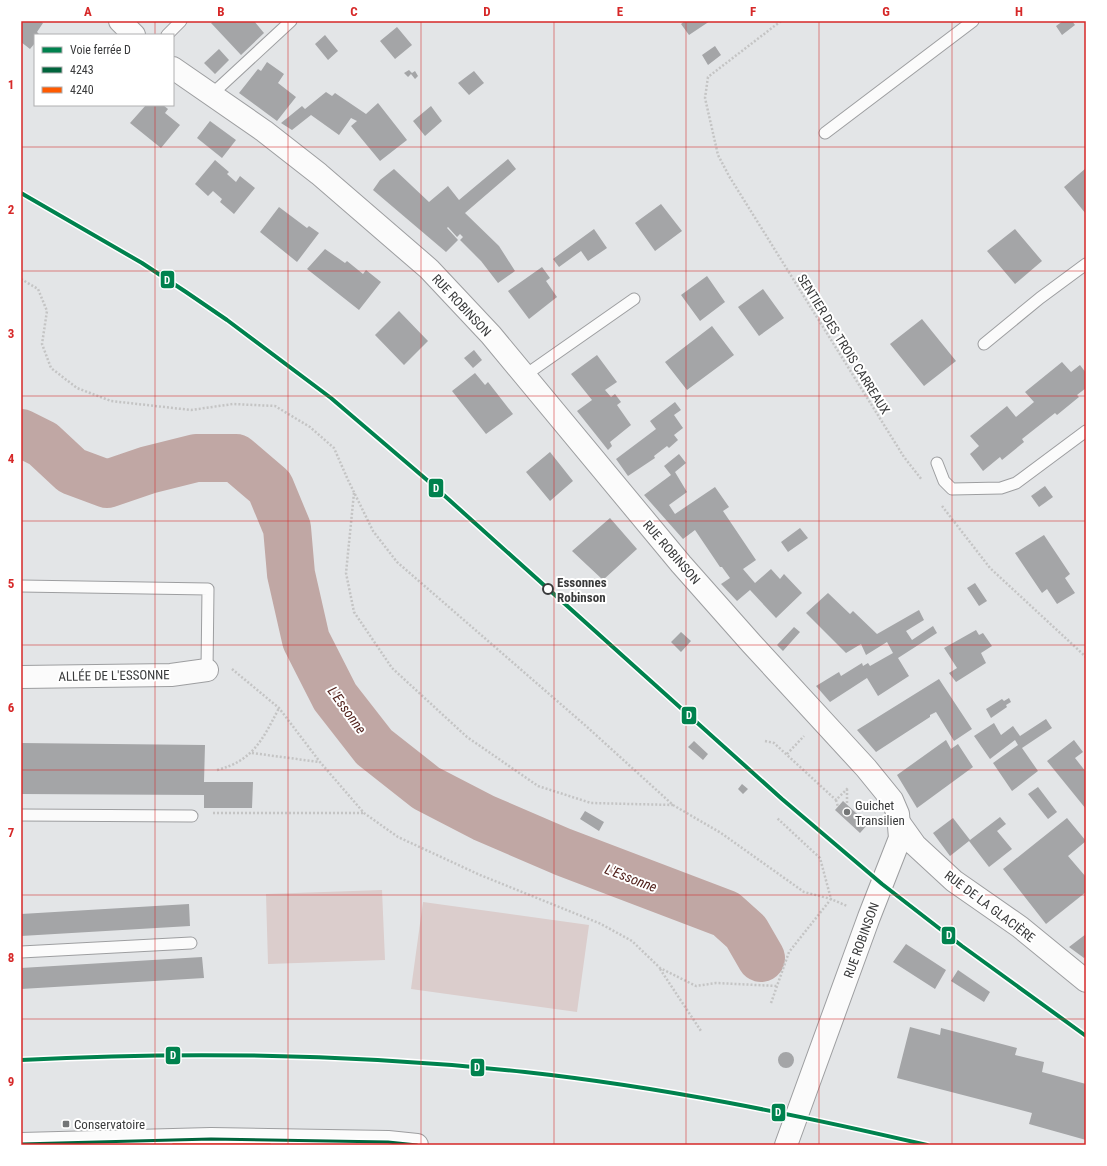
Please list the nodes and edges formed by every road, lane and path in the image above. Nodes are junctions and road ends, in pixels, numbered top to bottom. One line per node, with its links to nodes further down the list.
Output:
1 (120, 21): 6 (street)
2 (181, 21): 7 (lane)
3 (290, 21): 9 (lane)
4 (781, 21): 18 (path, SENTIER DES TROIS CARREAUX)
5 (973, 21): 10 (lane)
6 (133, 34)
7 (167, 34)
8 (174, 69): 9 (street, RUE ROBINSON)
9 (211, 95): 15 (street, RUE ROBINSON)
10 (825, 133)
11 (1086, 264): 14 (lane)
12 (21, 280): 19 (path)
13 (634, 300): 15 (lane)
14 (984, 344)
15 (524, 376): 30 (street, RUE ROBINSON)
16 (1086, 431): 17 (lane)
17 (937, 463)
18 (923, 482)
19 (354, 493): 35 (path); 35 (path)
20 (938, 500): 23 (path)
21 (21, 586): 22 (lane)
22 (207, 648): 24 (lane); 26 (path)
23 (1086, 657)
24 (207, 670): 25 (street, ALLÉE DE L'ESSONNE)
25 (21, 677)
26 (279, 708): 28 (path); 29 (path)
27 (765, 741): 33 (path)
28 (252, 753): 29 (path); 31 (path)
29 (320, 762): 37 (path)
30 (866, 768): 32 (path); 42 (street, RUE ROBINSON)
31 (217, 770)
32 (847, 789): 33 (path); 34 (path)
33 (836, 800): 36 (path)
34 (848, 804)
35 (673, 805): 43 (path)
36 (838, 807)
37 (364, 812): 38 (path); 47 (path)
38 (213, 814)
39 (21, 815): 40 (lane)
40 (192, 816)
41 (777, 818): 43 (path)
42 (900, 824): 44 (street, RUE ROBINSON); 48 (street, RUE DE LA GLACIÈRE)
43 (831, 899): 44 (path); 49 (path)
44 (869, 917): 54 (street, RUE ROBINSON)
45 (191, 943): 46 (lane)
46 (21, 952)
47 (660, 968): 49 (path); 51 (path)
48 (1086, 981)
49 (777, 986): 50 (path)
50 (771, 1003)
51 (700, 1031)
52 (21, 1144): 53 (street)
53 (417, 1145)
54 (786, 1145)

